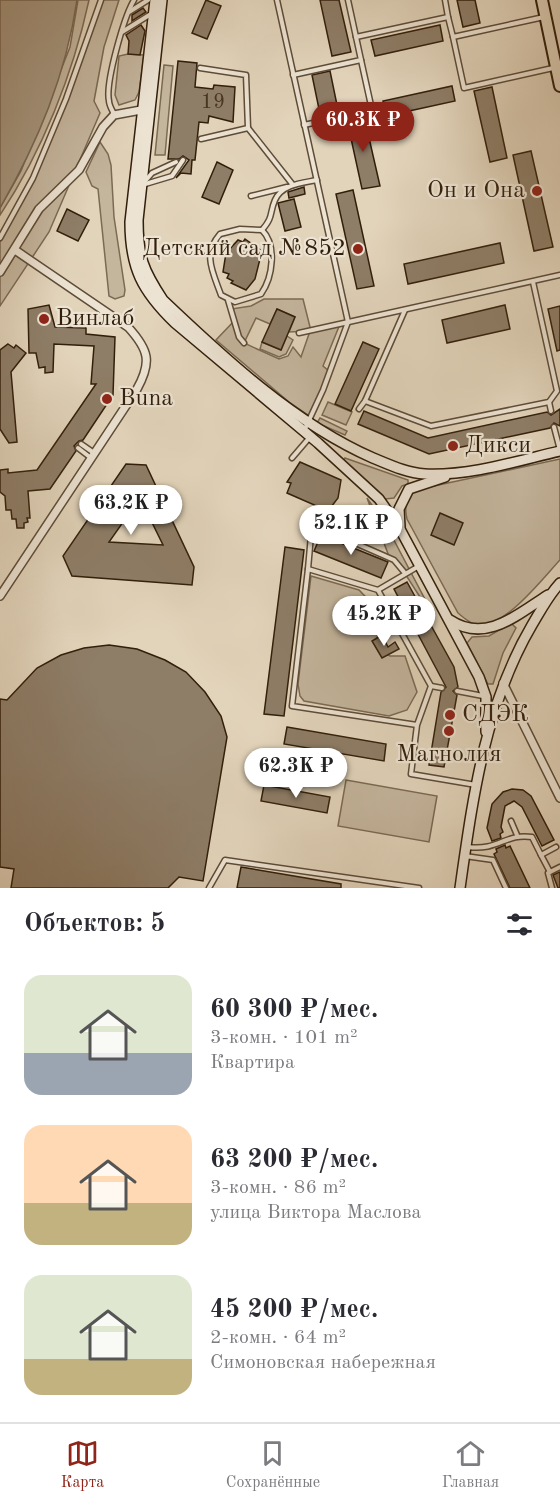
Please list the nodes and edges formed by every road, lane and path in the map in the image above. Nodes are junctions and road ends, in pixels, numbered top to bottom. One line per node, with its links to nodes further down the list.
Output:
1 (101, 0): 35 (lane)
2 (134, 0): 11 (lane)
3 (148, 0): 11 (lane)
4 (155, 0): 10 (main road)
5 (162, 0): 22 (main road)
6 (277, 0): 20 (lane)
7 (348, 0): 15 (lane)
8 (445, 0): 12 (lane)
9 (542, 0): 13 (main road)
10 (154, 12): 14 (lane); 22 (main road)
11 (127, 13): 14 (lane)
12 (448, 17): 15 (lane); 16 (lane)
13 (545, 17): 16 (lane); 19 (main road)
14 (121, 33): 23 (lane)
15 (356, 37): 17 (lane)
16 (453, 38): 19 (lane)
17 (361, 60): 20 (lane); 24 (lane)
18 (200, 68): 25 (lane)
19 (556, 68): 21 (main road)
20 (293, 75): 24 (lane)
21 (560, 86)
22 (146, 111): 23 (street); 30 (main road); 50 (main road)
23 (114, 115): 36 (street)
24 (304, 125): 29 (lane)
25 (248, 128): 26 (lane); 31 (lane)
26 (201, 139)
27 (183, 160): 30 (lane)
28 (176, 162): 30 (lane)
29 (317, 180): 31 (lane); 42 (lane)
30 (146, 184): 50 (main road)
31 (293, 186): 32 (lane)
32 (287, 187): 33 (lane); 34 (lane)
33 (251, 196)
34 (262, 230): 40 (lane); 40 (lane)
35 (0, 238)
36 (15, 250): 37 (street); 53 (street)
37 (0, 272)
38 (560, 275): 39 (lane)
39 (533, 282): 41 (lane); 46 (lane)
40 (228, 300): 44 (lane)
41 (405, 310): 42 (lane); 45 (lane)
42 (348, 322): 43 (lane); 50 (lane)
43 (299, 333)
44 (244, 343)
45 (366, 401): 46 (lane); 47 (lane)
46 (549, 402): 48 (lane)
47 (359, 409)
48 (550, 411)
49 (554, 427): 52 (lane)
50 (307, 431): 54 (lane); 55 (main road); 56 (main road)
51 (79, 446): 53 (lane)
52 (560, 451): 55 (main road)
53 (93, 455): 63 (street)
54 (292, 458)
55 (459, 473): 56 (main road)
56 (400, 529): 57 (main road)
57 (420, 566): 59 (lane); 64 (main road)
58 (308, 569): 59 (lane); 61 (lane); 70 (lane)
59 (404, 572): 61 (lane)
60 (560, 583): 62 (main road)
61 (378, 590): 66 (lane)
62 (550, 594): 64 (main road); 65 (main road)
63 (0, 596)
64 (448, 619): 69 (main road)
65 (503, 682): 71 (main road); 73 (street)
66 (431, 686): 67 (lane); 70 (lane)
67 (442, 688)
68 (457, 691): 69 (lane)
69 (486, 697): 71 (main road)
70 (417, 725): 72 (lane)
71 (486, 732): 72 (main road)
72 (477, 786): 78 (main road)
73 (557, 786): 74 (street)
74 (560, 798)
75 (511, 821): 76 (lane)
76 (517, 835): 78 (lane); 79 (lane)
77 (556, 848): 79 (lane)
78 (466, 851): 84 (main road); 85 (lane)
79 (542, 855): 81 (lane)
80 (560, 867): 81 (lane)
81 (550, 872): 86 (lane)
82 (209, 888): 83 (lane)
83 (419, 888)
84 (460, 888)
85 (506, 888)
86 (552, 888)

